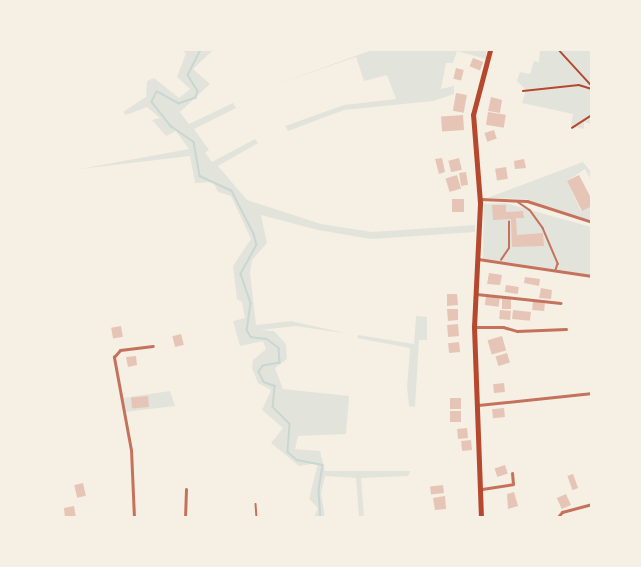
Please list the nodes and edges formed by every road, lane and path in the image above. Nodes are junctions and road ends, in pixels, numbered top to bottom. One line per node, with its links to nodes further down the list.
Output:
1 (559, 50): 3 (path)
2 (490, 51): 7 (main road)
3 (591, 87): 4 (path)
4 (523, 91)
5 (591, 115): 6 (path)
6 (572, 128)
7 (480, 199): 8 (street); 11 (main road)
8 (513, 199): 10 (street); 13 (lane)
9 (508, 222): 12 (lane)
10 (591, 222)
11 (478, 259): 12 (street); 15 (main road)
12 (500, 261): 13 (street)
13 (556, 271): 14 (street)
14 (591, 276)
15 (475, 294): 16 (street); 17 (main road)
16 (561, 303)
17 (474, 327): 18 (street); 21 (main road)
18 (566, 329)
19 (153, 345): 27 (street)
20 (591, 393): 21 (street)
21 (478, 405): 24 (main road)
22 (512, 472): 24 (street)
23 (186, 489): 28 (street)
24 (482, 489): 30 (main road)
25 (256, 504): 29 (lane)
26 (591, 504): 31 (street)
27 (134, 518)
28 (185, 518)
29 (257, 518)
30 (482, 518)
31 (557, 518)

